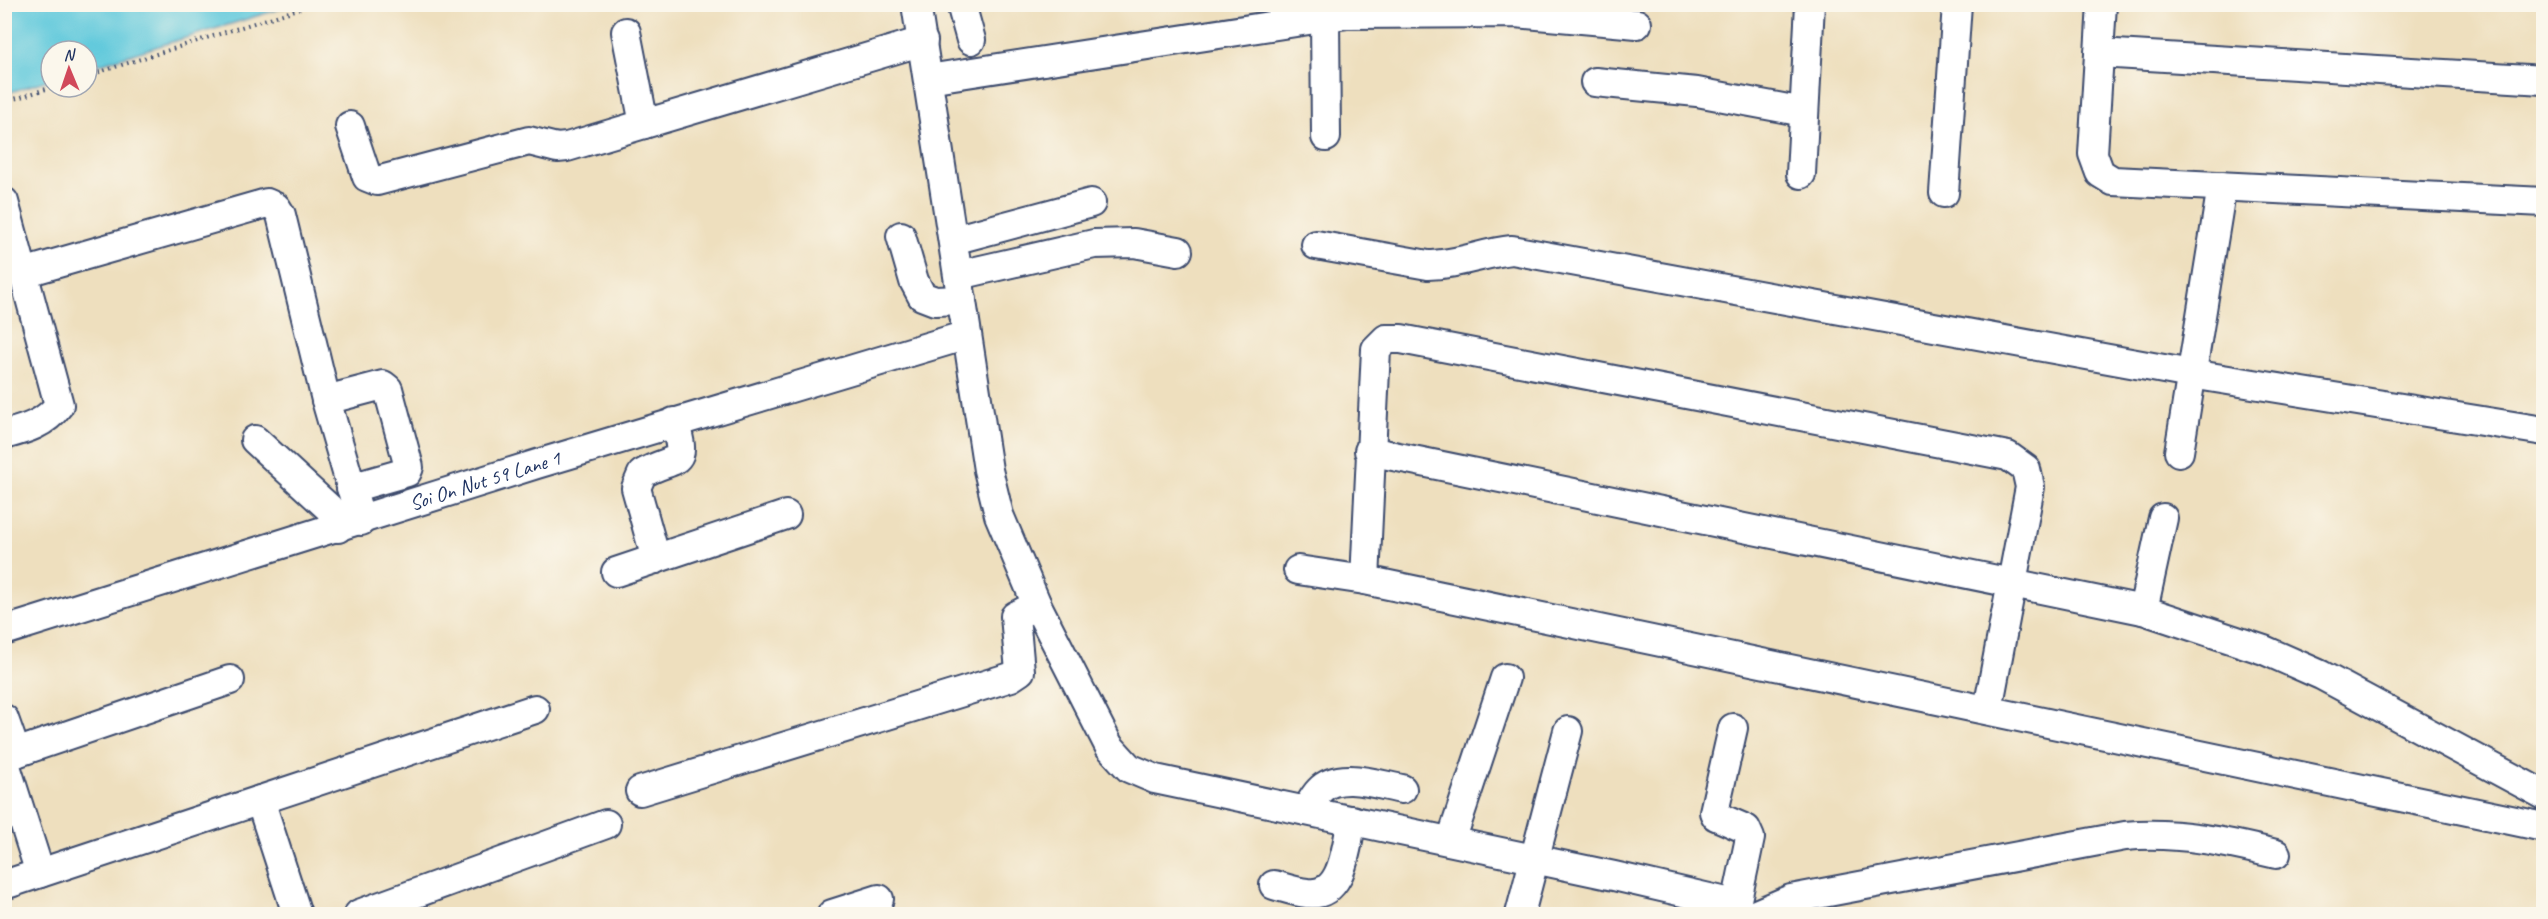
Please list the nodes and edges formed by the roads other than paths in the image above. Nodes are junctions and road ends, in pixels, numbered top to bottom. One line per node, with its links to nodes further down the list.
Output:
1 (961, 4): 10 (street)
2 (1810, 4): 16 (street)
3 (1957, 4): 22 (street)
4 (2102, 4): 12 (street)
5 (921, 6): 11 (street)
6 (1515, 9): 7 (street); 8 (street)
7 (1333, 15): 13 (street); 19 (street)
8 (1636, 24)
9 (626, 32): 17 (street)
10 (972, 40)
11 (923, 41): 13 (street); 17 (street)
12 (2099, 53): 14 (street); 21 (street)
13 (928, 79): 27 (street)
14 (2544, 80)
15 (1595, 82): 16 (street)
16 (1804, 112): 20 (street)
17 (644, 124): 18 (street)
18 (350, 126)
19 (1326, 137)
20 (1801, 174)
21 (2222, 186): 25 (street); 33 (street)
22 (1944, 193)
23 (4, 202): 30 (street)
24 (1091, 202): 27 (street)
25 (2544, 202)
26 (901, 236): 31 (street)
27 (953, 240): 31 (street)
28 (1316, 245): 33 (street)
29 (1178, 251): 31 (street)
30 (23, 273): 34 (street); 37 (street)
31 (960, 287): 32 (street)
32 (967, 335): 35 (street, Soi On Nut 59 Lane 1); 50 (street)
33 (2191, 374): 36 (street); 40 (street)
34 (326, 400): 41 (street); 41 (street)
35 (674, 422): 44 (street, Soi On Nut 59 Lane 1); 45 (street)
36 (2544, 431)
37 (4, 435)
38 (255, 440): 44 (street)
39 (1369, 451): 48 (street); 49 (street); 49 (street)
40 (2179, 452)
41 (351, 488): 44 (street)
42 (786, 515): 45 (street)
43 (2163, 518): 51 (street)
44 (349, 524): 52 (street, Soi On Nut 59 Lane 1)
45 (656, 559): 47 (street)
46 (1298, 570): 48 (street)
47 (616, 572)
48 (1365, 580): 56 (street)
49 (2013, 582): 51 (street); 56 (street)
50 (1037, 605): 62 (street); 65 (street)
51 (2144, 610): 63 (street)
52 (4, 631)
53 (1505, 678): 69 (street)
54 (230, 680): 60 (street)
55 (535, 709): 64 (street)
56 (1988, 709): 68 (street)
57 (4, 720): 60 (street)
58 (1733, 728): 76 (street)
59 (1568, 731): 71 (street)
60 (8, 757): 72 (street)
61 (1402, 789): 65 (street)
62 (640, 791)
63 (2544, 795)
64 (260, 800): 72 (street); 77 (street)
65 (1306, 811): 66 (street)
66 (1352, 820): 69 (street); 74 (street)
67 (606, 824): 78 (street)
68 (2544, 827)
69 (1450, 841): 71 (street)
70 (2276, 854): 76 (street)
71 (1533, 859): 76 (street); 80 (street)
72 (40, 873): 73 (street)
73 (4, 885)
74 (1274, 885)
75 (879, 899): 79 (street)
76 (1742, 911)
77 (297, 915)
78 (359, 915)
79 (832, 915)
80 (1520, 915)

